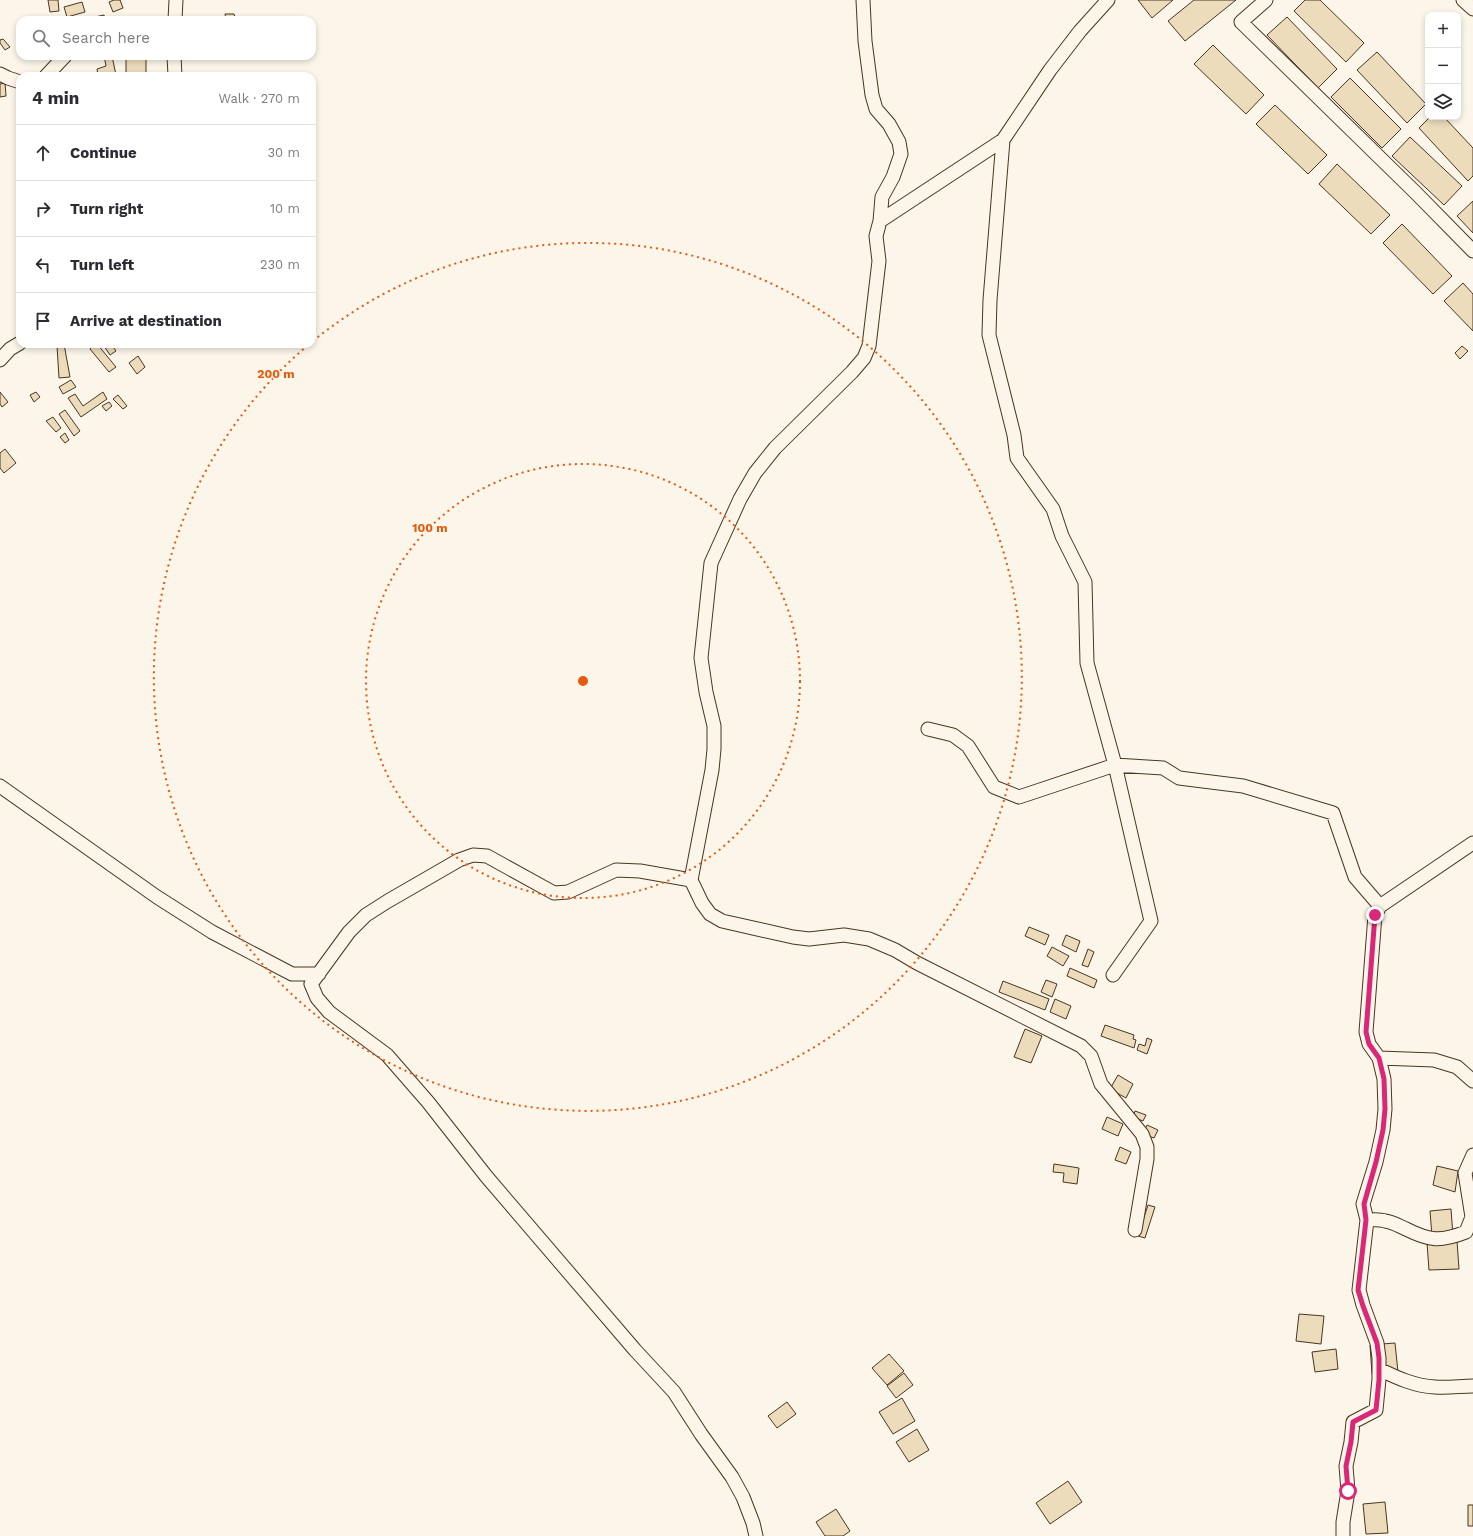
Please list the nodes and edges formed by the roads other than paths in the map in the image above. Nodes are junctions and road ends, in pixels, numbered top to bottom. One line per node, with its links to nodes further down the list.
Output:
1 (176, 0): 7 (street)
2 (863, 0): 15 (street)
3 (1108, 0): 14 (street)
4 (1266, 0): 16 (street)
5 (1463, 0): 6 (street)
6 (1473, 9)
7 (175, 16)
8 (61, 60): 10 (street)
9 (174, 60): 11 (street)
10 (50, 72)
11 (174, 72)
12 (0, 74): 13 (street)
13 (16, 81)
14 (1003, 140): 15 (street); 20 (street)
15 (880, 221): 23 (street)
16 (1473, 251)
17 (16, 345): 18 (street)
18 (0, 360)
19 (928, 729): 20 (street)
20 (1115, 765): 24 (street); 26 (street)
21 (0, 786): 25 (street)
22 (1473, 844): 24 (street)
23 (691, 880): 25 (street); 31 (street)
24 (1380, 906): 27 (street)
25 (319, 974): 34 (street)
26 (1113, 975)
27 (1379, 1058): 28 (street); 30 (street)
28 (1473, 1081)
29 (1473, 1155): 30 (street)
30 (1366, 1220): 32 (street)
31 (1135, 1230)
32 (1379, 1368): 33 (street); 35 (street)
33 (1473, 1386)
34 (756, 1536)
35 (1342, 1536)

